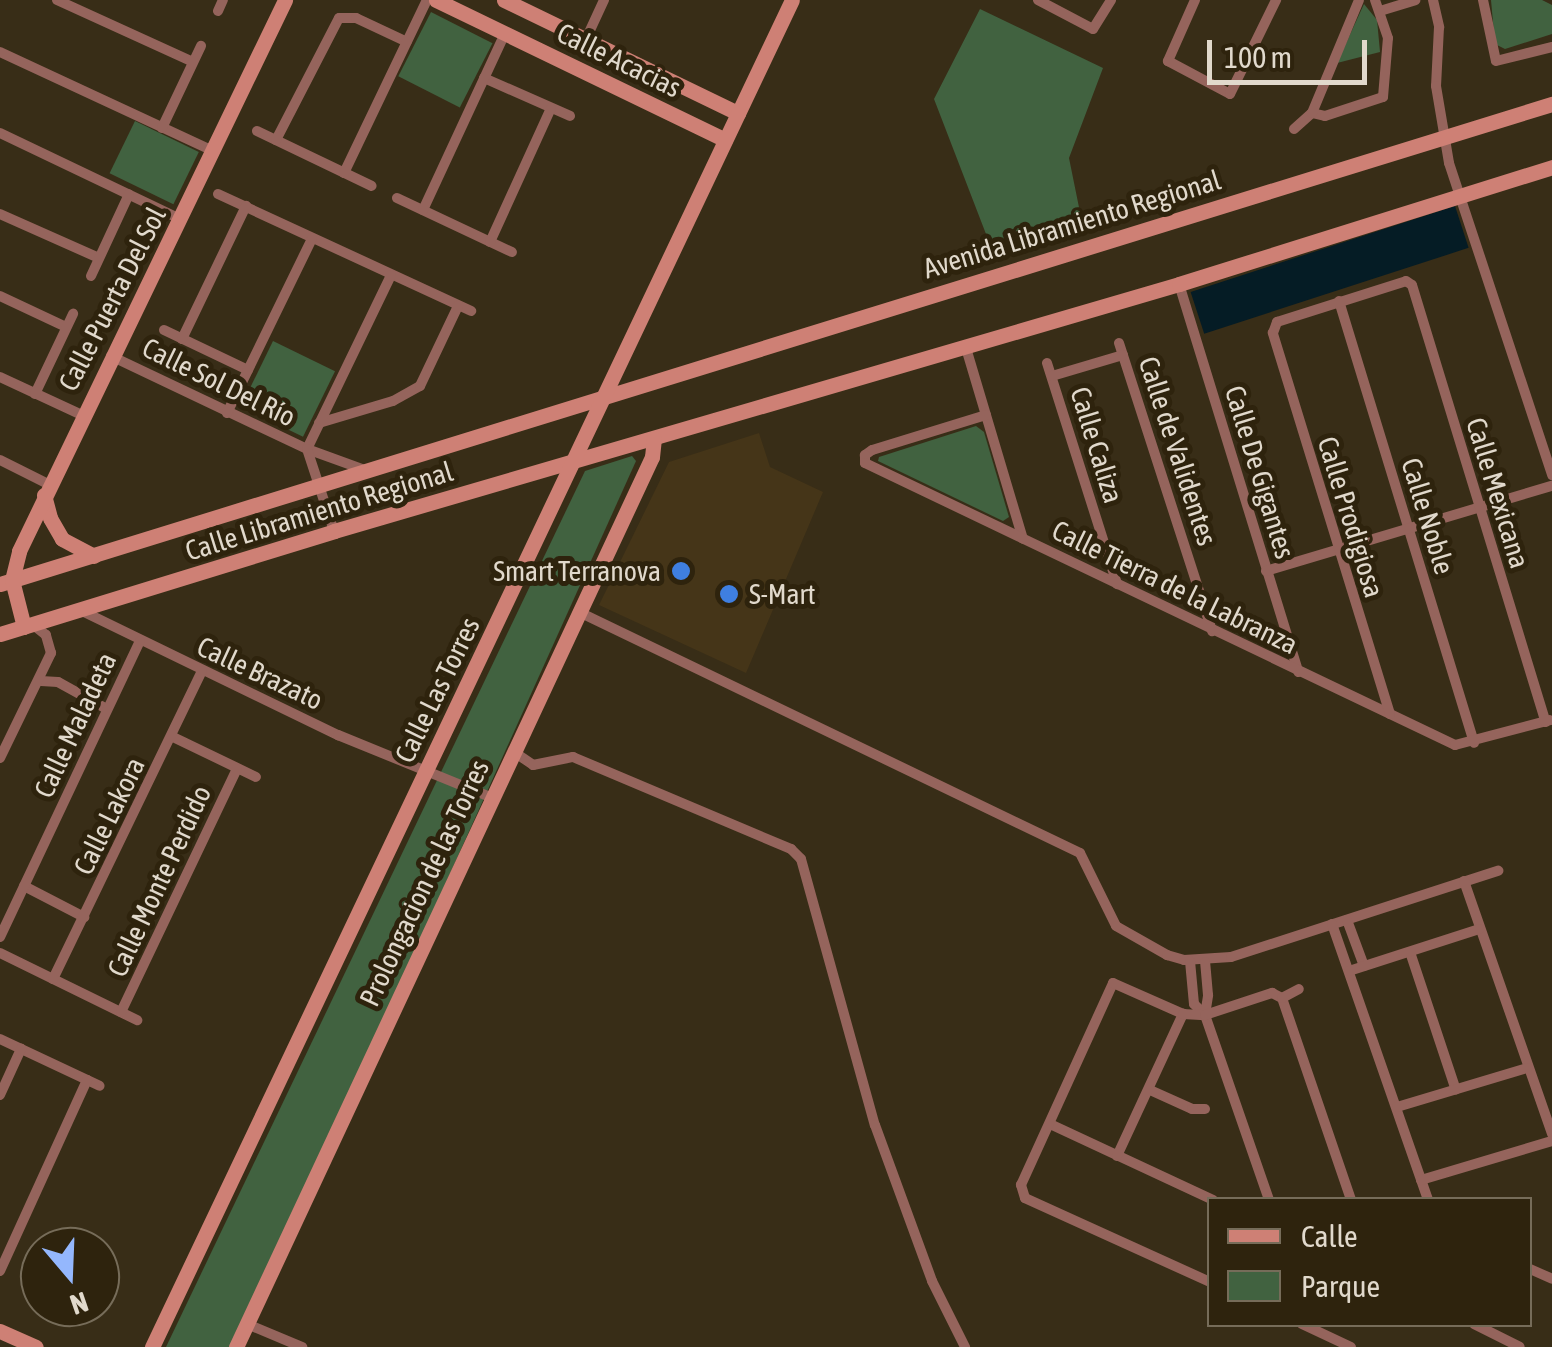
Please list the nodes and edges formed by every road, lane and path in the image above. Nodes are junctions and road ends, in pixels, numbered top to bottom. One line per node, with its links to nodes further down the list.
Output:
1 (58, 0): 23 (street)
2 (284, 0): 37 (street, Calle Puerta Del Sol)
3 (504, 0): 15 (street, Calle Acacias)
4 (604, 0): 18 (street)
5 (792, 0): 28 (street, Calle Las Torres)
6 (1038, 0): 7 (street)
7 (1111, 0)
8 (1195, 0): 9 (street)
9 (1276, 0)
10 (1360, 0): 27 (street)
11 (1415, 0): 16 (street)
12 (1432, 0): 34 (street)
13 (1483, 0): 21 (street)
14 (437, 1): 17 (street, Calle Acacias); 19 (street)
15 (522, 4): 18 (street, Calle Acacias)
16 (1378, 6): 27 (street)
17 (505, 33): 24 (street); 36 (street, Calle Acacias)
18 (586, 38): 28 (street, Calle Acacias)
19 (407, 42): 35 (street); 39 (street)
20 (201, 46): 23 (street)
21 (1552, 47)
22 (0, 52): 30 (street)
23 (192, 62): 30 (street)
24 (484, 78): 26 (street); 46 (street)
25 (1552, 104): 34 (street, Avenida Libramiento Regional)
26 (552, 108): 29 (street); 50 (street)
27 (1312, 112): 31 (street)
28 (738, 113): 36 (street, Calle Las Torres)
29 (570, 116)
30 (162, 128): 37 (street)
31 (1294, 129)
32 (258, 132): 35 (street)
33 (0, 133): 41 (street)
34 (1444, 136): 43 (street); 72 (street, Avenida Libramiento Regional)
35 (276, 140): 39 (street)
36 (726, 140): 72 (street, Calle Las Torres)
37 (213, 151): 48 (street, Calle Puerta Del Sol)
38 (1552, 167): 43 (street)
39 (344, 173): 40 (street)
40 (372, 186)
41 (128, 194): 48 (street); 52 (street)
42 (218, 194): 45 (street)
43 (1460, 195): 55 (street); 83 (street)
44 (397, 198): 46 (street)
45 (246, 206): 49 (street); 63 (street)
46 (423, 210): 50 (street)
47 (0, 214): 52 (street)
48 (180, 218): 67 (street, Calle Puerta Del Sol)
49 (312, 239): 53 (street); 69 (street)
50 (490, 242): 51 (street)
51 (512, 252)
52 (99, 258): 54 (street)
53 (391, 275): 58 (street); 77 (street)
54 (90, 276)
55 (1179, 284): 65 (street); 93 (street, Calle De Gigantes)
56 (0, 296): 61 (street)
57 (1339, 301): 87 (street, Calle Mexicana); 88 (street, Calle Noble); 91 (street, Calle Prodigiosa)
58 (458, 306): 59 (street); 77 (street)
59 (471, 311)
60 (73, 314): 61 (street)
61 (66, 328): 73 (street)
62 (164, 330): 63 (street)
63 (182, 338): 69 (street)
64 (1119, 342): 66 (street, Calle de Validentes)
65 (966, 348): 76 (street); 78 (street)
66 (1123, 355): 70 (street, Calle Caliza); 99 (street, Calle de Validentes)
67 (111, 356): 74 (street, Calle Sol Del Río); 75 (street, Calle Puerta Del Sol)
68 (1047, 363): 70 (street, Calle Caliza)
69 (248, 370): 74 (street)
70 (1052, 376): 95 (street, Calle Caliza)
71 (0, 377): 73 (street)
72 (606, 393): 80 (street, Calle Las Torres); 82 (street, Calle Libramiento Regional)
73 (35, 394): 75 (street)
74 (227, 413): 79 (street, Calle Sol Del Río)
75 (82, 415): 86 (street, Calle Puerta Del Sol)
76 (986, 415): 90 (street); 90 (street, Calle Tierra de la Labranza)
77 (319, 422): 79 (street)
78 (654, 440): 80 (street, Calle Libramiento Regional); 97 (street, Prolongacion de las Torres)
79 (307, 450): 82 (street, Calle Sol Del Río); 84 (street, Calle Sol Del Río)
80 (575, 461): 89 (street, Calle Libramiento Regional); 113 (street, Calle Las Torres)
81 (1, 462): 86 (street)
82 (366, 470): 84 (street, Calle Libramiento Regional)
83 (1552, 475)
84 (318, 485): 89 (street, Calle Sol Del Río); 92 (street, Calle Libramiento Regional)
85 (1552, 486): 87 (street)
86 (47, 490): 92 (street); 94 (street, Calle Puerta Del Sol)
87 (1478, 508): 88 (street); 107 (street, Calle Mexicana)
88 (1408, 529): 91 (street); 109 (street, Calle Noble)
89 (334, 532): 96 (street, Calle Libramiento Regional)
90 (1023, 539): 95 (street, Calle Tierra de la Labranza)
91 (1336, 551): 93 (street); 106 (street, Calle Prodigiosa)
92 (94, 556): 94 (street, Calle Libramiento Regional)
93 (1266, 572): 103 (street, Calle De Gigantes)
94 (6, 582): 98 (street)
95 (1117, 584): 99 (street, Calle Tierra de la Labranza)
96 (79, 610): 98 (street, Calle Libramiento Regional); 101 (street, Calle Brazato)
97 (580, 612): 110 (street, Prolongacion de las Torres); 126 (street)
98 (28, 625): 100 (street, Calle Libramiento Regional); 104 (street)
99 (1212, 631): 103 (street, Calle Tierra de la Labranza)
100 (0, 634)
101 (140, 641): 102 (street, Calle Brazato); 105 (street, Calle Maladeta)
102 (202, 671): 108 (street, Calle Lakora); 113 (street, Calle Brazato)
103 (1298, 672): 106 (street, Calle Tierra de la Labranza)
104 (41, 682): 105 (street); 111 (street)
105 (107, 709): 118 (street, Calle Maladeta)
106 (1390, 714): 109 (street, Calle Tierra de la Labranza)
107 (1549, 721): 109 (street)
108 (173, 736): 112 (street); 119 (street, Calle Lakora)
109 (1474, 743)
110 (514, 752): 115 (street, Prolongacion de las Torres); 166 (street)
111 (0, 758)
112 (238, 768): 114 (street); 133 (street, Calle Monte Perdido)
113 (425, 773): 115 (street, Calle Brazato); 163 (street, Calle Las Torres)
114 (256, 777)
115 (492, 798): 158 (street, Prolongacion de las Torres)
116 (1498, 871): 117 (street)
117 (1464, 881): 120 (street); 122 (street)
118 (24, 886): 119 (street); 123 (street, Calle Maladeta)
119 (84, 916): 130 (street, Calle Lakora)
120 (1348, 920): 121 (street); 128 (street)
121 (1332, 924): 127 (street); 129 (street)
122 (1479, 928): 124 (street); 139 (street)
123 (0, 937)
124 (1410, 952): 128 (street); 143 (street)
125 (0, 953): 130 (street)
126 (1190, 961): 127 (street); 135 (street)
127 (1205, 962): 135 (street)
128 (1364, 966): 129 (street)
129 (1349, 970): 145 (street)
130 (53, 979): 133 (street)
131 (1299, 989): 132 (street)
132 (1282, 998): 135 (street); 154 (street)
133 (121, 1012): 136 (street)
134 (1184, 1014): 135 (street); 142 (street); 147 (street)
135 (1204, 1015): 153 (street)
136 (138, 1020)
137 (0, 1039): 138 (street)
138 (22, 1049): 140 (street); 144 (street)
139 (1527, 1068): 143 (street); 148 (street)
140 (86, 1080): 141 (street); 156 (street)
141 (100, 1086)
142 (1150, 1090): 146 (street); 150 (street)
143 (1456, 1090): 145 (street)
144 (0, 1095)
145 (1397, 1106): 151 (street)
146 (1205, 1109)
147 (1050, 1124): 150 (street); 157 (street)
148 (1552, 1134)
149 (1552, 1141): 151 (street)
150 (1116, 1156): 152 (street)
151 (1422, 1180): 155 (street)
152 (1207, 1197)
153 (1267, 1197)
154 (1350, 1197)
155 (1427, 1197)
156 (0, 1271)
157 (1207, 1281)
158 (247, 1324): 164 (street, Prolongacion de las Torres); 165 (street)
159 (1308, 1327): 167 (street)
160 (1480, 1327): 168 (street)
161 (0, 1331): 162 (street)
162 (36, 1347)
163 (152, 1347)
164 (236, 1347)
165 (302, 1347)
166 (965, 1347)
167 (1351, 1347)
168 (1520, 1347)

